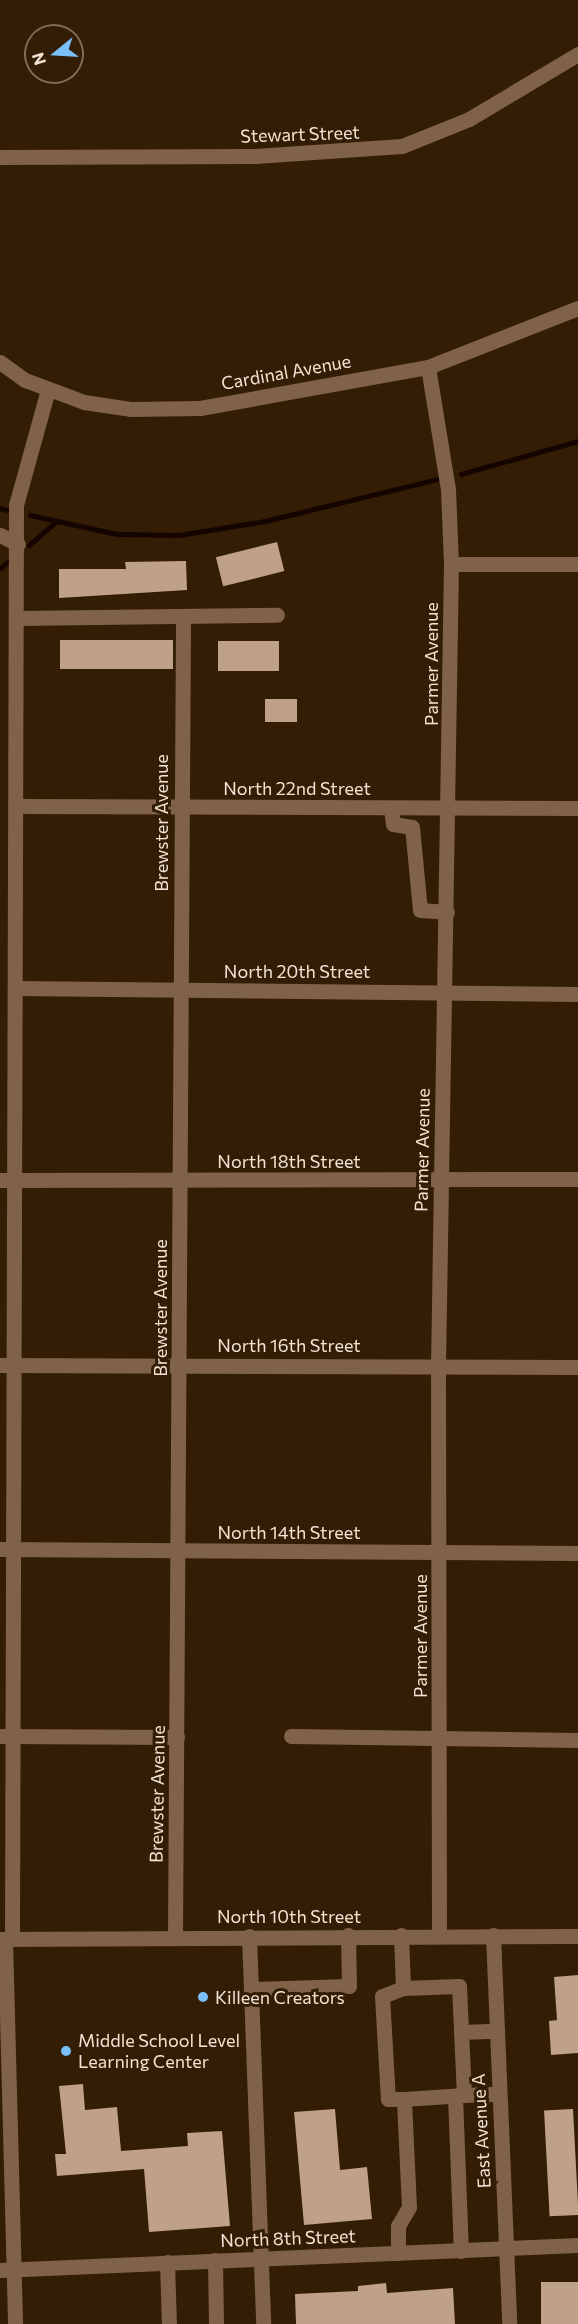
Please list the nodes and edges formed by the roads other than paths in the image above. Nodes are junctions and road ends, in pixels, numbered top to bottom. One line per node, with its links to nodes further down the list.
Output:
1 (578, 54): 2 (street, Stewart Street)
2 (0, 157)
3 (578, 308): 5 (street, Cardinal Avenue)
4 (0, 362): 6 (street, Cardinal Avenue)
5 (428, 367): 6 (street, Cardinal Avenue); 9 (street, Parmer Avenue)
6 (48, 390): 8 (street)
7 (0, 535): 8 (street)
8 (18, 544): 13 (street)
9 (451, 564): 10 (street); 16 (street, Parmer Avenue)
10 (578, 564)
11 (277, 615): 12 (street)
12 (183, 616): 13 (street); 15 (street, Brewster Avenue)
13 (18, 618): 14 (street)
14 (17, 806): 15 (street, North 22nd Street); 20 (street)
15 (181, 806): 17 (street, North 22nd Street); 21 (street, Brewster Avenue)
16 (450, 807): 17 (street, North 22nd Street); 18 (street, North 22nd Street); 19 (street, Parmer Avenue)
17 (391, 808): 19 (street)
18 (578, 808)
19 (447, 912): 22 (street, Parmer Avenue)
20 (15, 987): 21 (street, North 20th Street); 26 (street)
21 (180, 990): 22 (street, North 20th Street); 28 (street, Brewster Avenue)
22 (444, 992): 23 (street, North 20th Street); 27 (street, Parmer Avenue)
23 (578, 994)
24 (578, 1179): 27 (street, North 18th Street)
25 (0, 1180): 26 (street, North 18th Street)
26 (16, 1180): 28 (street, North 18th Street); 30 (street)
27 (441, 1180): 28 (street, North 18th Street); 31 (street, Parmer Avenue)
28 (180, 1181): 29 (street, Brewster Avenue)
29 (179, 1364): 30 (street, North 16th Street); 31 (street, North 16th Street); 34 (street, Brewster Avenue)
30 (8, 1365): 33 (street)
31 (438, 1366): 32 (street, North 16th Street); 35 (street, Parmer Avenue)
32 (578, 1367)
33 (7, 1549): 34 (street, North 14th Street); 37 (street)
34 (178, 1551): 35 (street, North 14th Street); 39 (street, Brewster Avenue)
35 (440, 1553): 36 (street, North 14th Street); 40 (street, Parmer Avenue)
36 (578, 1553)
37 (7, 1736): 39 (street); 49 (street)
38 (291, 1736): 40 (street)
39 (177, 1737): 46 (street, Brewster Avenue)
40 (440, 1739): 41 (street); 44 (street, Parmer Avenue)
41 (578, 1740)
42 (348, 1935): 43 (street, North 10th Street); 47 (street, North 10th Street); 51 (street)
43 (401, 1935): 44 (street, North 10th Street); 50 (street)
44 (439, 1935): 45 (street, North 10th Street)
45 (493, 1935): 48 (street, North 10th Street); 52 (street, East Avenue A)
46 (175, 1936): 47 (street, North 10th Street); 49 (street, North 10th Street)
47 (249, 1936): 51 (street)
48 (578, 1936)
49 (6, 1939): 64 (street)
50 (403, 1988): 53 (street); 56 (street)
51 (251, 1989): 61 (street)
52 (496, 2031): 53 (street); 54 (street, East Avenue A)
53 (461, 2032): 55 (street)
54 (499, 2094): 55 (street); 58 (street, East Avenue A)
55 (460, 2095): 56 (street); 59 (street)
56 (404, 2098): 60 (street)
57 (578, 2245): 58 (street, North 8th Street)
58 (506, 2249): 59 (street, North 8th Street); 69 (street, East Avenue A)
59 (460, 2250): 60 (street, North 8th Street)
60 (398, 2253): 61 (street, North 8th Street)
61 (260, 2258): 62 (street, North 8th Street); 68 (street)
62 (215, 2260): 63 (street, North 8th Street); 67 (street)
63 (167, 2262): 64 (street, North 8th Street); 66 (street)
64 (7, 2269): 65 (street)
65 (15, 2324)
66 (169, 2324)
67 (216, 2324)
68 (263, 2324)
69 (509, 2324)

